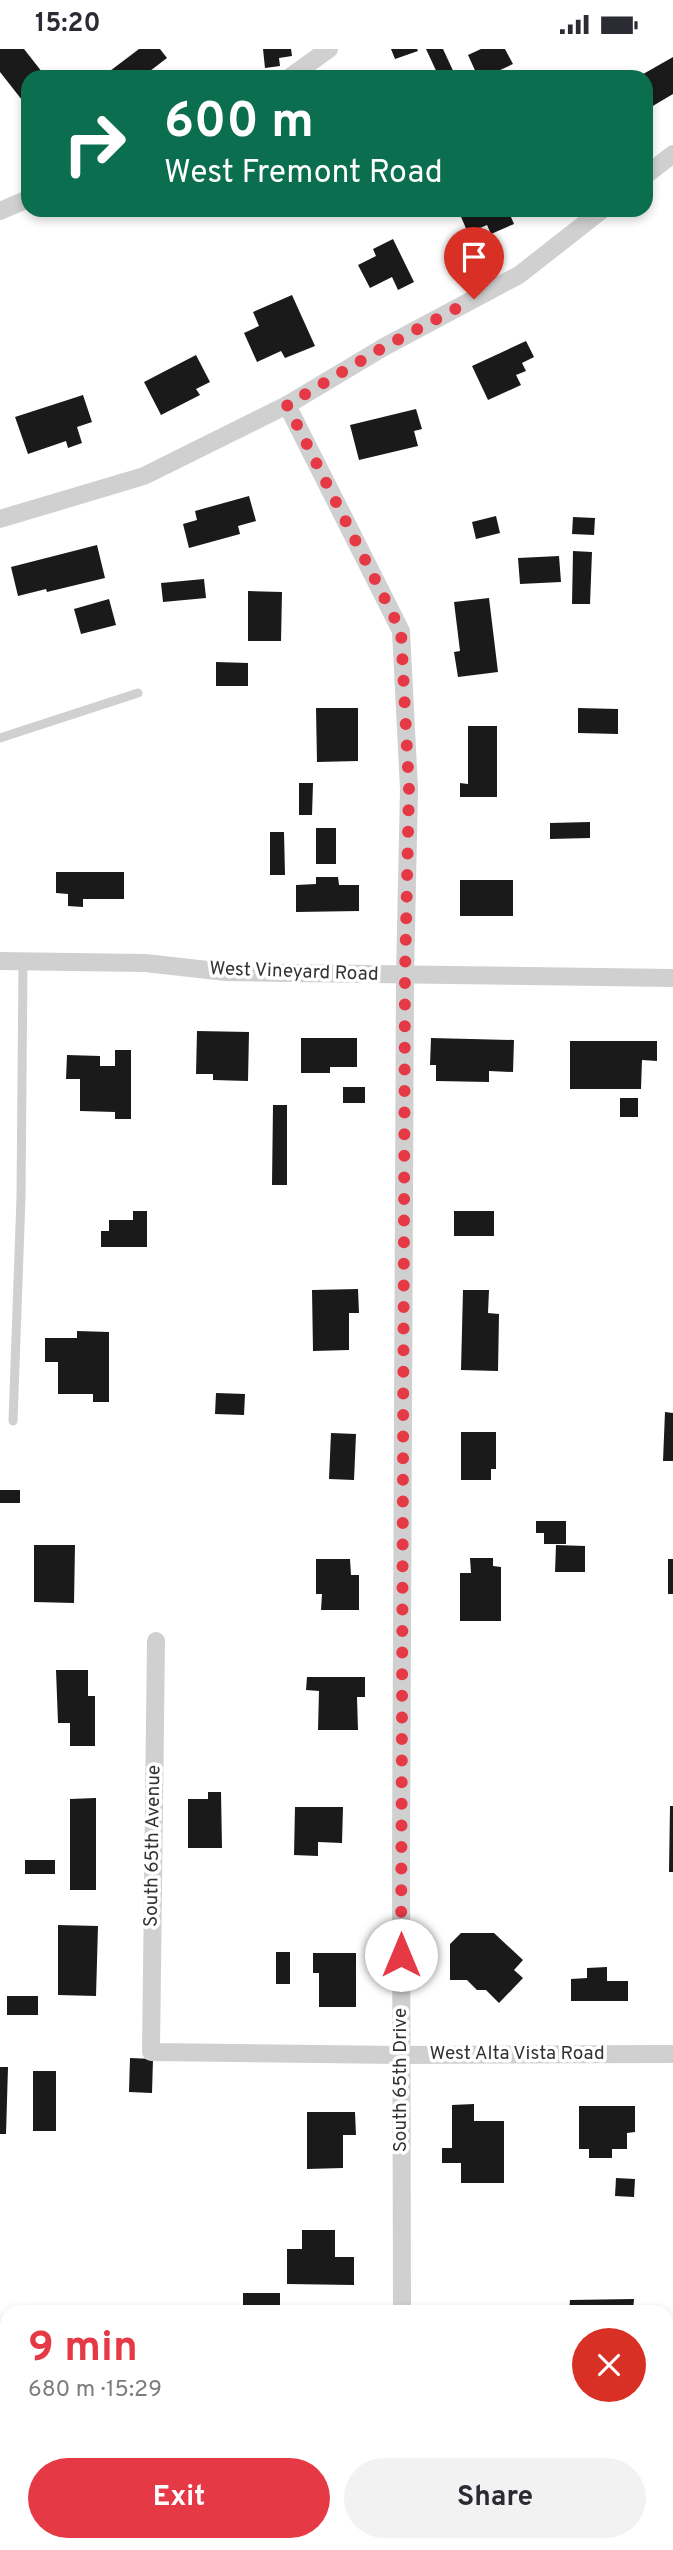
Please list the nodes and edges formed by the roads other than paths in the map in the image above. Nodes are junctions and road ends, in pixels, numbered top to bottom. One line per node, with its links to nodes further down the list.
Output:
1 (329, 49): 2 (street)
2 (300, 70)
3 (673, 154): 4 (street)
4 (653, 170)
5 (21, 202): 6 (street)
6 (0, 211)
7 (593, 217): 8 (street)
8 (287, 405): 9 (street); 14 (street, South 65th Drive)
9 (0, 519)
10 (138, 693): 11 (lane)
11 (0, 738)
12 (0, 961): 13 (street, West Vineyard Road)
13 (23, 962): 14 (street, West Vineyard Road); 16 (lane)
14 (405, 975): 15 (street, West Vineyard Road); 20 (street, South 65th Drive)
15 (673, 978)
16 (13, 1421)
17 (156, 1641): 18 (street, South 65th Avenue)
18 (151, 2052): 20 (street, West Alta Vista Road)
19 (673, 2054): 20 (street, West Alta Vista Road)
20 (401, 2055): 21 (street, South 65th Drive)
21 (402, 2305)

